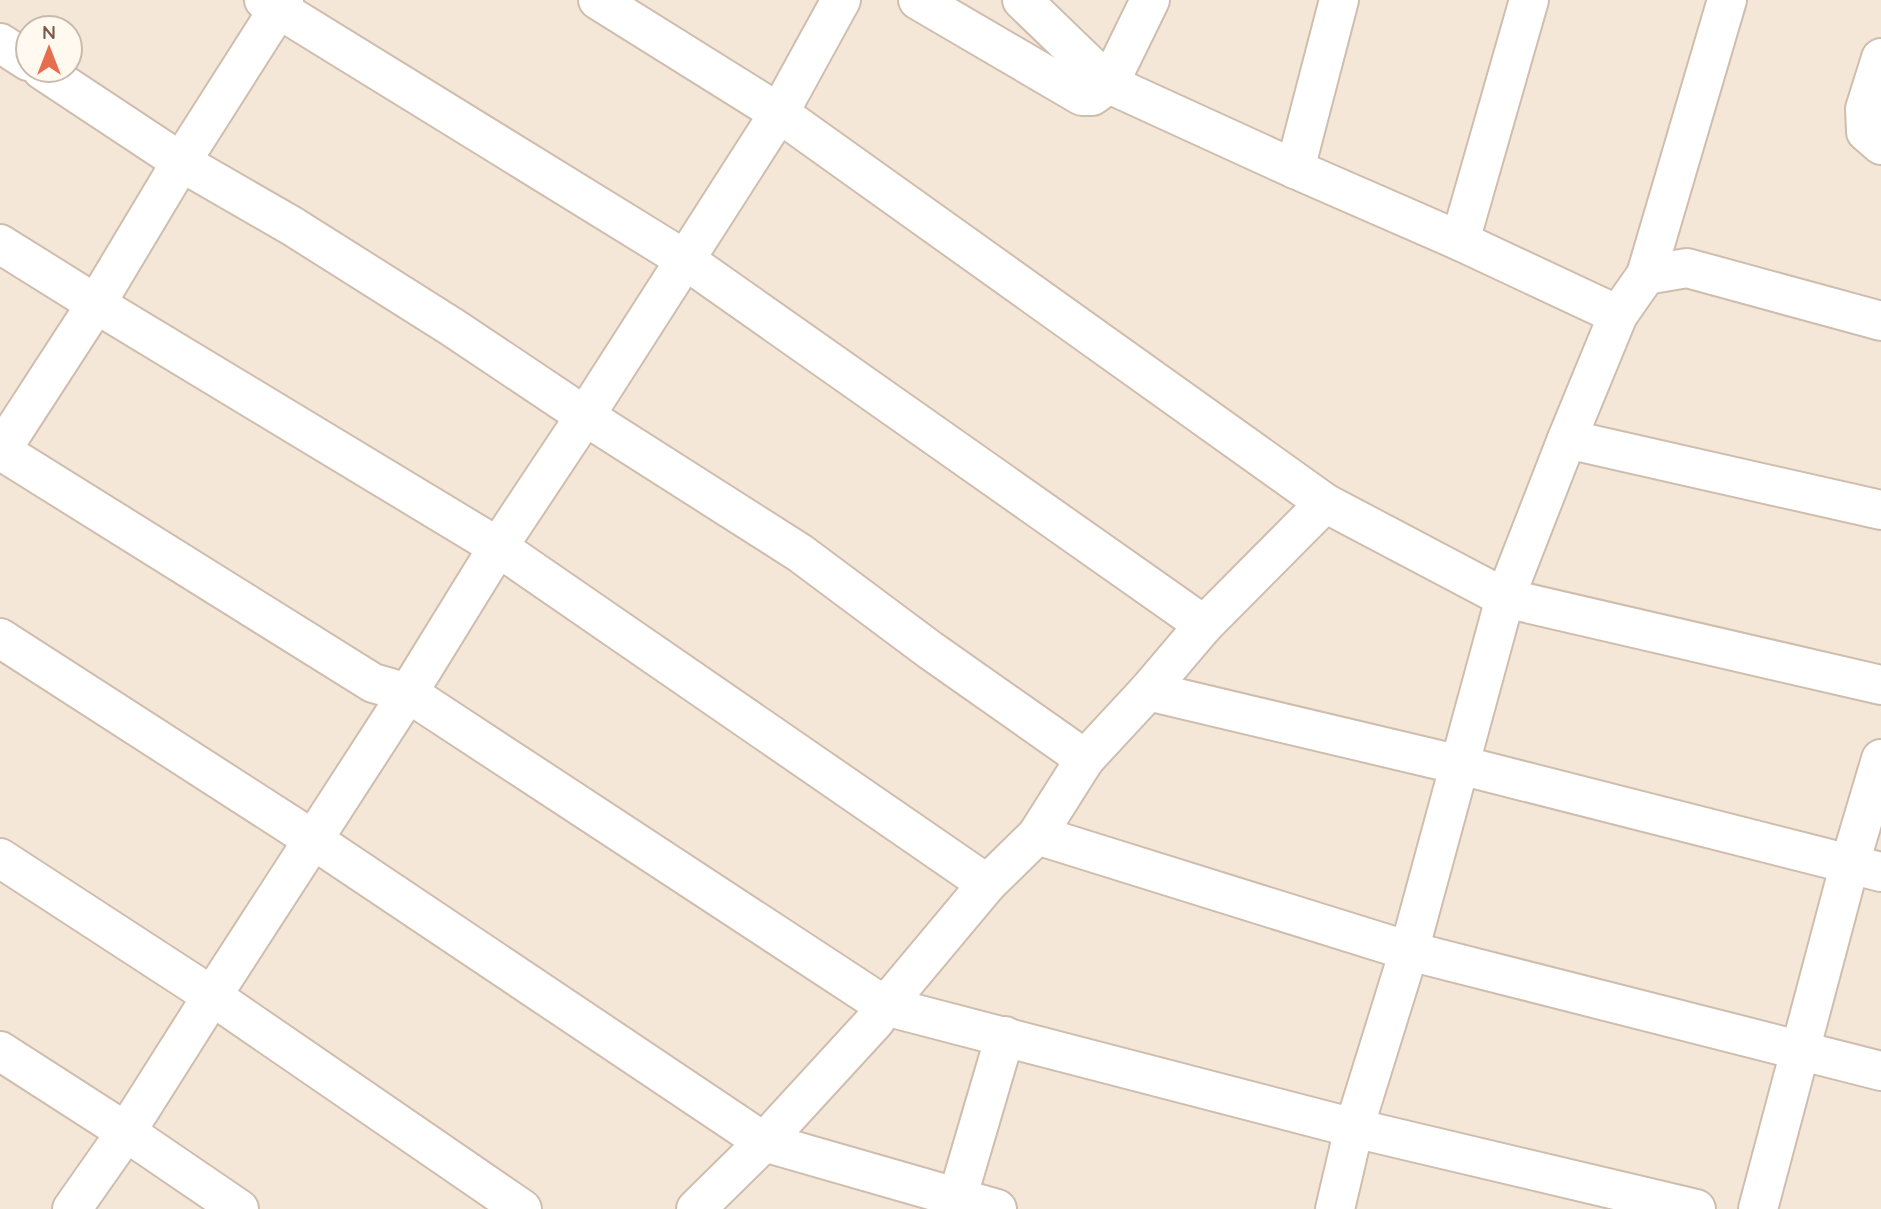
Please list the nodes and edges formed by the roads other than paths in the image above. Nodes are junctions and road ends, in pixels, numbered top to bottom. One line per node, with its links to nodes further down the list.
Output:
1 (598, 0): 13 (street)
2 (841, 0): 13 (street)
3 (918, 0): 12 (street)
4 (1021, 0): 12 (street)
5 (1150, 0): 12 (street)
6 (1339, 0): 16 (street)
7 (1529, 0): 17 (street)
8 (1727, 0): 20 (street)
9 (275, 3): 15 (street); 19 (street)
10 (1881, 58): 14 (street)
11 (63, 84): 15 (street)
12 (1109, 84): 16 (street)
13 (779, 113): 19 (street); 27 (street)
14 (1881, 145)
15 (181, 162): 21 (street); 24 (street)
16 (1295, 169): 17 (street)
17 (1460, 241): 22 (street)
18 (0, 244): 21 (street)
19 (684, 259): 24 (street); 31 (street)
20 (1646, 275): 22 (street); 23 (street)
21 (96, 304): 26 (street); 29 (street)
22 (1618, 315): 25 (street)
23 (1881, 321)
24 (585, 416): 29 (street); 36 (street)
25 (1567, 439): 28 (street); 30 (street)
26 (0, 451): 35 (street)
27 (1325, 503): 30 (street); 31 (street)
28 (1881, 510)
29 (498, 547): 35 (street); 43 (street)
30 (1505, 598): 33 (street); 38 (street)
31 (1205, 625): 34 (street)
32 (0, 638): 40 (street)
33 (1881, 685)
34 (1148, 691): 36 (street); 38 (street)
35 (408, 693): 40 (street); 46 (street)
36 (1085, 759): 39 (street)
37 (1881, 759): 42 (street)
38 (1460, 765): 42 (street); 44 (street)
39 (1037, 835): 43 (street); 44 (street)
40 (312, 839): 45 (street); 53 (street)
41 (0, 858): 45 (street)
42 (1866, 868): 48 (street)
43 (987, 884): 46 (street)
44 (1409, 951): 48 (street); 51 (street)
45 (212, 996): 52 (street); 57 (street)
46 (885, 1006): 47 (street); 53 (street)
47 (1005, 1036): 51 (street); 54 (street)
48 (1799, 1050): 50 (street); 62 (street)
49 (0, 1051): 52 (street)
50 (1881, 1071)
51 (1354, 1128): 60 (street); 61 (street)
52 (127, 1132): 55 (street); 56 (street)
53 (764, 1142): 54 (street); 58 (street)
54 (956, 1203): 59 (street)
55 (72, 1209)
56 (239, 1209)
57 (522, 1209)
58 (696, 1209)
59 (997, 1209)
60 (1335, 1209)
61 (1696, 1209)
62 (1758, 1209)

